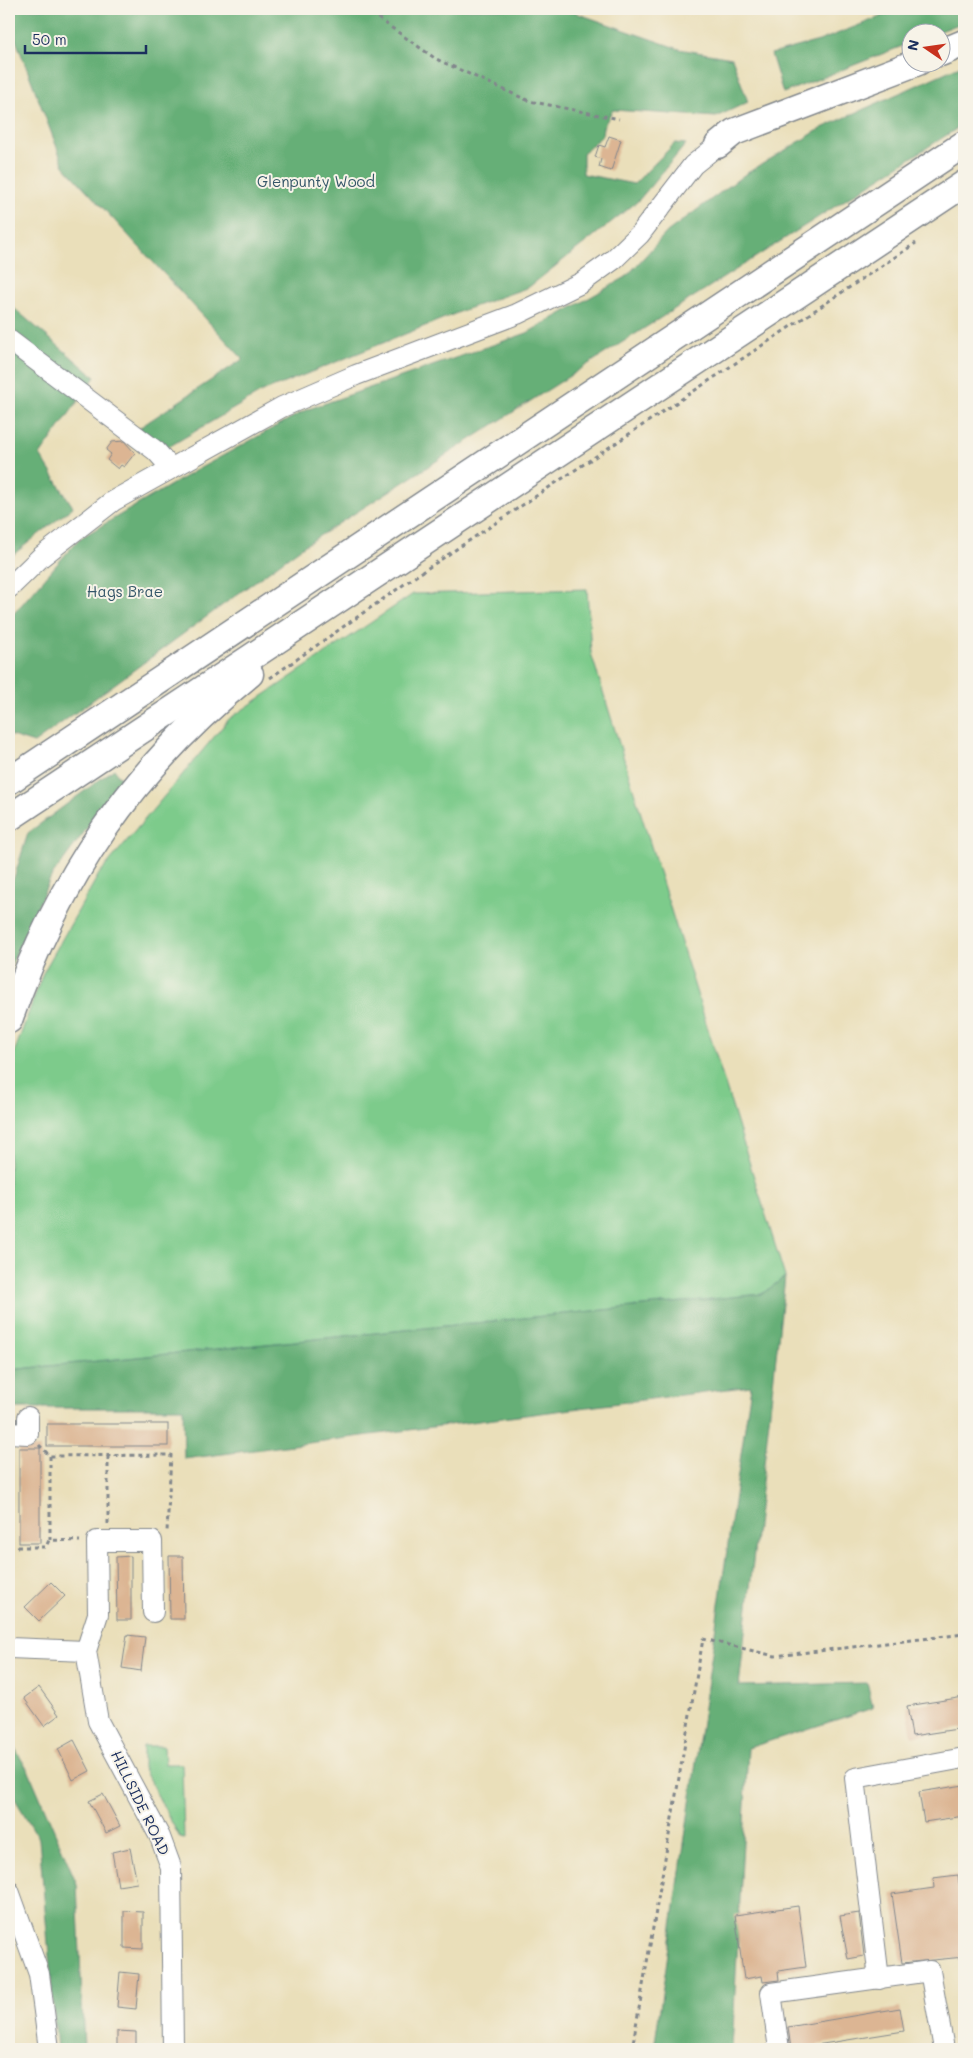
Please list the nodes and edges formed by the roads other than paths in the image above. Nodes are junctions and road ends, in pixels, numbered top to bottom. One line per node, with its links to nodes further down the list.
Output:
1 (964, 43): 2 (main road)
2 (950, 49)
3 (900, 69): 5 (main road)
4 (964, 144): 11 (main road)
5 (718, 145): 8 (street)
6 (964, 184): 10 (main road)
7 (9, 340): 8 (street)
8 (171, 468): 9 (street)
9 (9, 588)
10 (343, 597): 12 (main road); 13 (main road)
11 (9, 781)
12 (9, 818)
13 (16, 984): 14 (main road)
14 (11, 1026)
15 (152, 1612): 17 (street, HILLSIDE ROAD)
16 (9, 1648): 17 (street)
17 (86, 1651): 22 (street, HILLSIDE ROAD)
18 (964, 1758): 20 (street)
19 (9, 1891): 21 (street)
20 (879, 1979): 23 (street); 24 (street)
21 (49, 2049)
22 (173, 2049)
23 (779, 2049)
24 (944, 2049)

